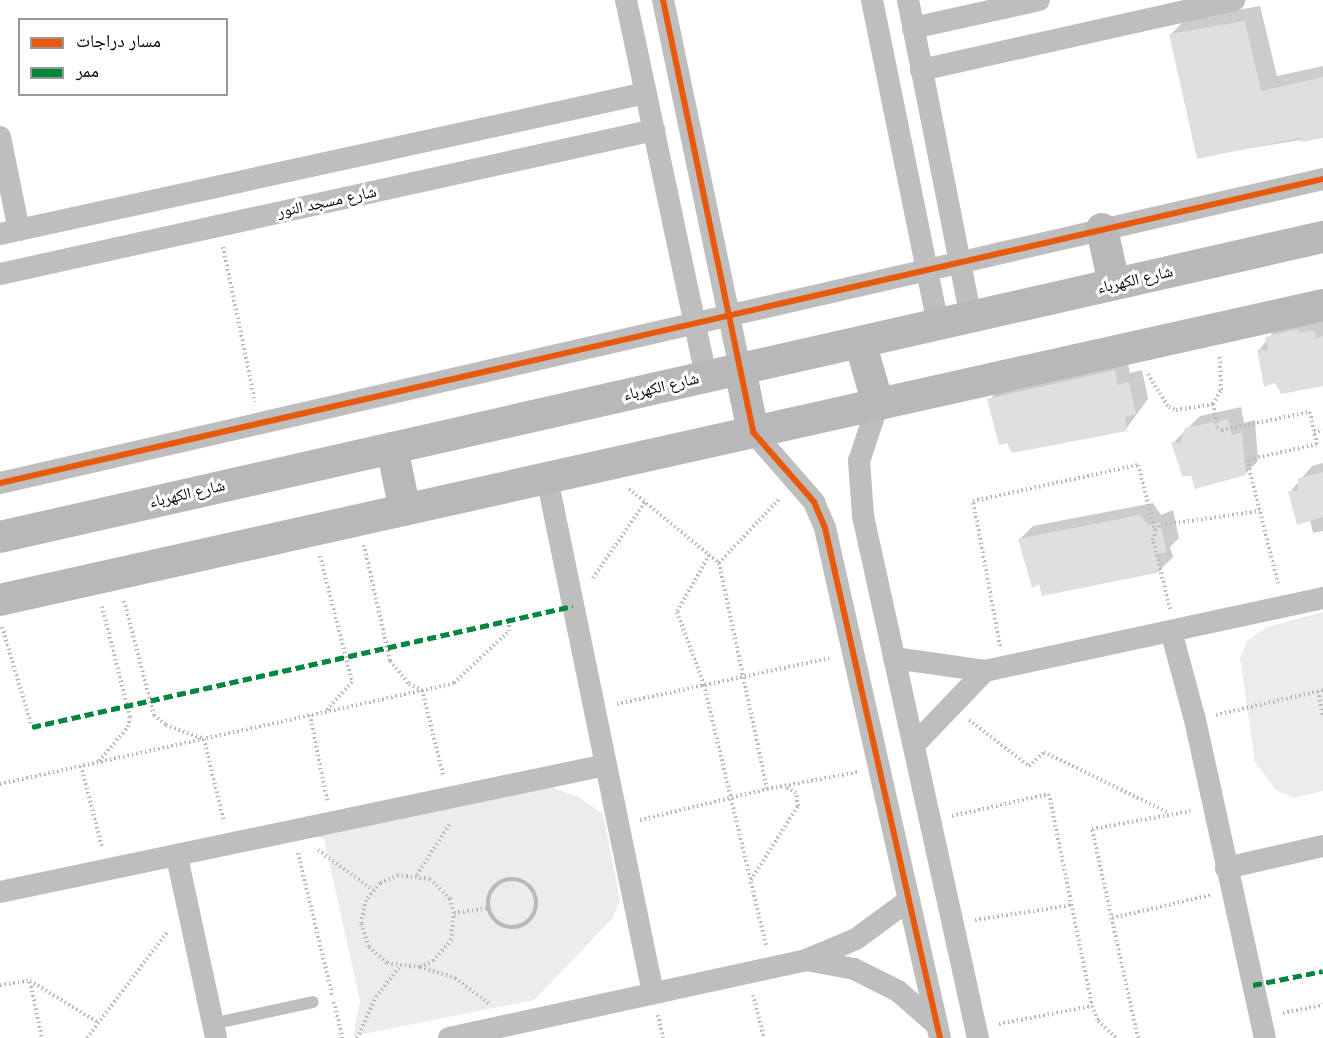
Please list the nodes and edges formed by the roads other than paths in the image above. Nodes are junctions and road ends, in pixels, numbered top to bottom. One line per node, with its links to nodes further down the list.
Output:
1 (626, 0): 9 (street)
2 (663, 0): 23 (street)
3 (872, 0): 19 (street)
4 (908, 0): 7 (street)
5 (1039, 0): 7 (street)
6 (1234, 0): 8 (street)
7 (913, 28): 8 (street)
8 (921, 70): 18 (street)
9 (646, 93): 10 (street); 13 (street)
10 (654, 130): 17 (street, شارع مسجد النور); 25 (street)
11 (0, 137): 15 (street)
12 (1323, 178): 14 (street)
13 (64, 220): 15 (street); 17 (street)
14 (1102, 229): 18 (street); 21 (street)
15 (10, 232)
16 (1323, 237): 21 (street, شارع الكهرباء)
17 (72, 258): 20 (street, شارع مسجد النور)
18 (960, 262): 19 (street); 24 (street)
19 (927, 270): 23 (street); 26 (street)
20 (0, 274)
21 (1114, 284): 24 (street, شارع الكهرباء)
22 (1323, 304): 30 (street)
23 (729, 315): 25 (street); 28 (street)
24 (971, 317): 26 (street, شارع الكهرباء)
25 (695, 323): 29 (street); 34 (street)
26 (938, 324): 27 (street, شارع الكهرباء)
27 (860, 342): 28 (street, شارع الكهرباء); 30 (street)
28 (740, 369): 29 (street, شارع الكهرباء); 31 (street)
29 (706, 377): 32 (street, شارع الكهرباء)
30 (878, 404): 31 (street); 40 (street)
31 (753, 432): 33 (street); 48 (street)
32 (392, 448): 35 (street); 36 (street, شارع الكهرباء)
33 (547, 478): 35 (street); 43 (street)
34 (0, 483)
35 (405, 510): 38 (street)
36 (0, 537)
37 (1323, 598): 39 (street)
38 (0, 600)
39 (1173, 631): 41 (street); 46 (street)
40 (894, 658): 41 (street); 42 (street)
41 (994, 669): 42 (street)
42 (914, 745): 55 (street)
43 (606, 765): 45 (street); 50 (street)
44 (1323, 846): 46 (street)
45 (177, 857): 47 (street); 53 (street)
46 (1226, 868): 52 (street)
47 (2, 895)
48 (909, 900): 49 (street); 54 (street)
49 (806, 960): 50 (street); 54 (street)
50 (653, 993): 56 (street)
51 (313, 1002): 53 (lane)
52 (1263, 1028)
53 (214, 1031)
54 (938, 1031)
55 (978, 1033)
56 (449, 1038)

